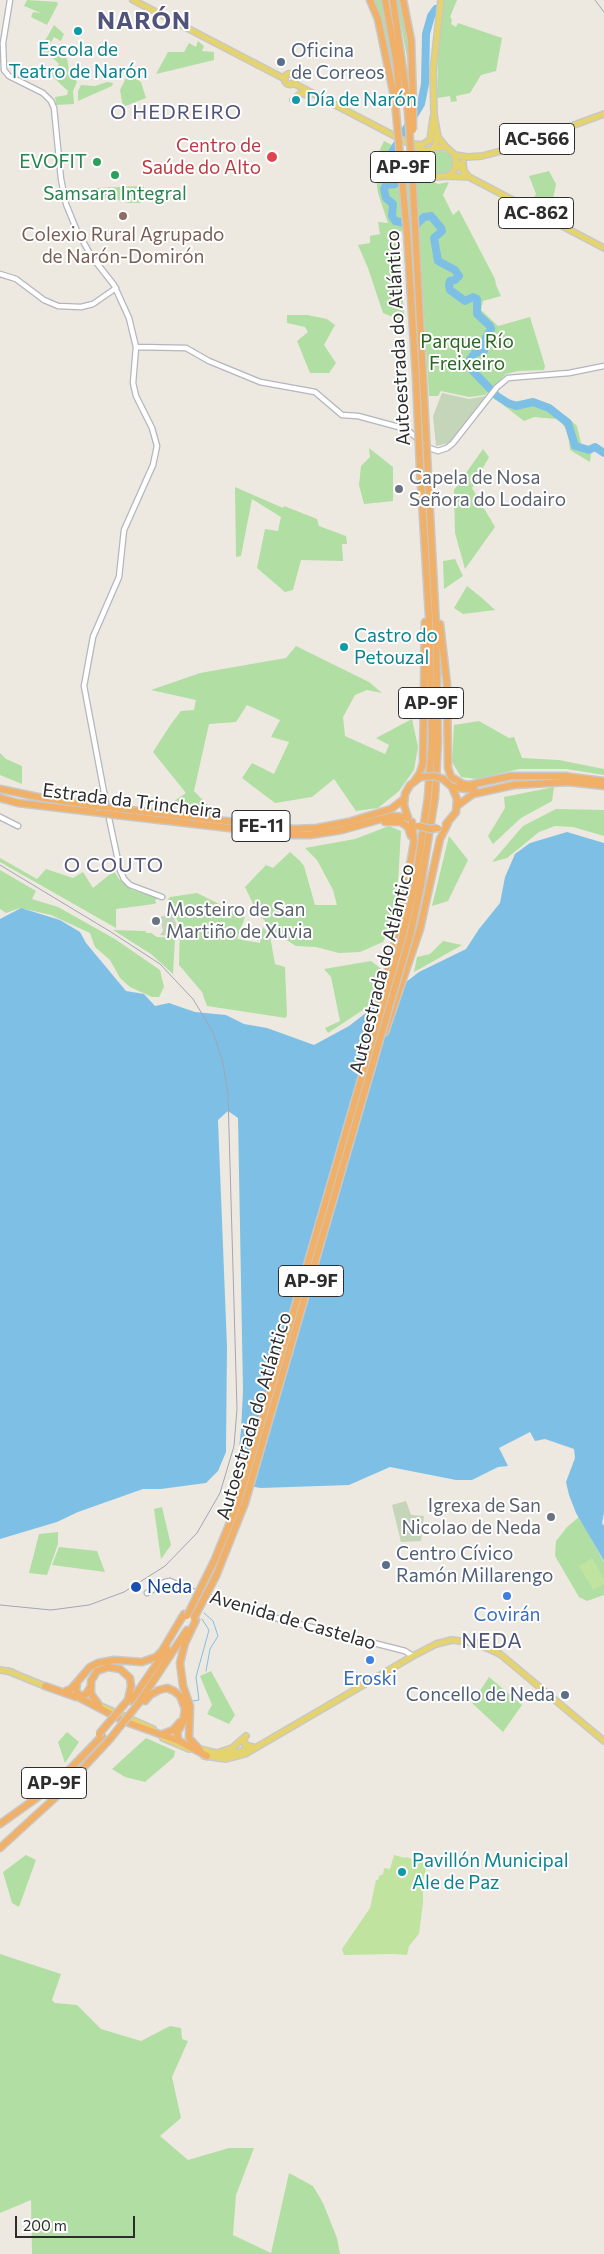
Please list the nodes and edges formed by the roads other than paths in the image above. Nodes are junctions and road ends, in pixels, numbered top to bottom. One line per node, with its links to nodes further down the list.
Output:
1 (10, 0): 28 (street)
2 (133, 0): 8 (main road)
3 (370, 0): 13 (highway)
4 (403, 0): 11 (highway)
5 (441, 0): 15 (main road)
6 (386, 2): 13 (highway, Autoestrada do Atlántico / AP-9F)
7 (393, 2): 11 (highway)
8 (285, 78): 9 (main road); 9 (main road)
9 (293, 83): 10 (main road, AC-862)
10 (319, 97): 12 (main road); 17 (main road, AC-862, bridge)
11 (410, 99): 29 (highway, Autoestrada do Atlántico / AP-9F, bridge)
12 (293, 100)
13 (397, 101): 29 (highway, Autoestrada do Atlántico / AP-9F, bridge)
14 (604, 114): 21 (main road, AC-566)
15 (434, 115): 16 (main road); 17 (main road)
16 (436, 126): 18 (main road); 19 (main road)
17 (411, 145): 19 (main road, AC-862); 22 (main road, AC-862)
18 (446, 147): 19 (main road, AC-862); 20 (main road)
19 (433, 149): 22 (main road)
20 (455, 155): 21 (main road, AC-566); 23 (main road, AC-862)
21 (468, 157): 23 (main road)
22 (426, 161): 25 (main road, AC-862)
23 (458, 165): 24 (main road, AC-862); 25 (main road)
24 (466, 175): 25 (main road, AC-862); 26 (main road, AC-862)
25 (449, 176)
26 (604, 248)
27 (0, 274): 28 (street)
28 (116, 288): 30 (street)
29 (416, 325): 32 (highway, Autoestrada do Atlántico / AP-9F)
30 (136, 347): 31 (street); 44 (street)
31 (604, 366)
32 (419, 377): 33 (highway, Autoestrada do Atlántico / AP-9F, bridge); 34 (highway, Autoestrada do Atlántico / AP-9F, bridge)
33 (429, 484): 35 (highway); 55 (highway, Autoestrada do Atlántico / AP-9F)
34 (424, 534): 37 (highway); 55 (highway, Autoestrada do Atlántico / AP-9F)
35 (448, 740): 36 (highway); 39 (highway)
36 (567, 776): 38 (highway); 39 (highway)
37 (418, 779): 39 (highway, bridge); 43 (highway)
38 (604, 781)
39 (448, 783): 45 (highway)
40 (604, 786): 45 (highway)
41 (0, 789): 46 (highway, Estrada da Trincheira / FE-11, bridge)
42 (0, 798): 46 (highway, Estrada da Trincheira / FE-11, bridge)
43 (404, 800): 46 (highway, Estrada da Trincheira / FE-11); 49 (highway)
44 (106, 803)
45 (457, 806): 50 (highway)
46 (115, 812): 52 (highway, Estrada da Trincheira / FE-11)
47 (0, 817): 51 (street)
48 (109, 818): 53 (street)
49 (413, 822): 50 (highway, Estrada da Trincheira / FE-11, bridge); 52 (highway, Estrada da Trincheira / FE-11); 54 (highway)
50 (448, 823): 56 (highway, bridge)
51 (18, 826)
52 (290, 835): 54 (highway, FE-11)
53 (162, 897)
54 (401, 917): 55 (highway)
55 (403, 935): 56 (highway, Autoestrada do Atlántico / AP-9F, bridge); 58 (highway, Autoestrada do Atlántico / AP-9F, bridge)
56 (368, 1085): 59 (highway, Autoestrada do Atlántico / AP-9F, bridge)
57 (147, 1593): 60 (street, Avenida de Castelao)
58 (185, 1615): 63 (highway); 68 (highway, Autoestrada do Atlántico / AP-9F)
59 (195, 1619): 68 (highway, Autoestrada do Atlántico / AP-9F); 74 (highway)
60 (413, 1656): 73 (main road); 77 (main road)
61 (0, 1670): 62 (main road)
62 (8, 1671): 64 (main road); 66 (main road)
63 (78, 1682): 66 (highway); 67 (highway)
64 (45, 1686): 67 (highway); 71 (main road)
65 (90, 1688): 67 (highway); 68 (highway); 69 (highway)
66 (66, 1691): 67 (main road)
67 (78, 1697): 69 (main road); 71 (highway)
68 (134, 1702): 70 (highway); 82 (highway, AP-9F, bridge); 83 (highway, Autoestrada do Atlántico / AP-9F, bridge)
69 (99, 1706): 75 (main road)
70 (185, 1714): 75 (highway); 76 (highway)
71 (120, 1719): 72 (main road)
72 (129, 1723): 75 (main road); 76 (highway)
73 (293, 1726): 78 (main road); 80 (main road)
74 (189, 1728): 76 (highway); 79 (highway)
75 (164, 1737): 76 (main road); 81 (main road)
76 (179, 1741): 79 (main road); 81 (highway)
77 (604, 1741)
78 (250, 1748): 80 (main road); 80 (main road)
79 (200, 1750): 80 (main road)
80 (233, 1753): 81 (main road)
81 (207, 1756)
82 (0, 1824)
83 (0, 1848)

